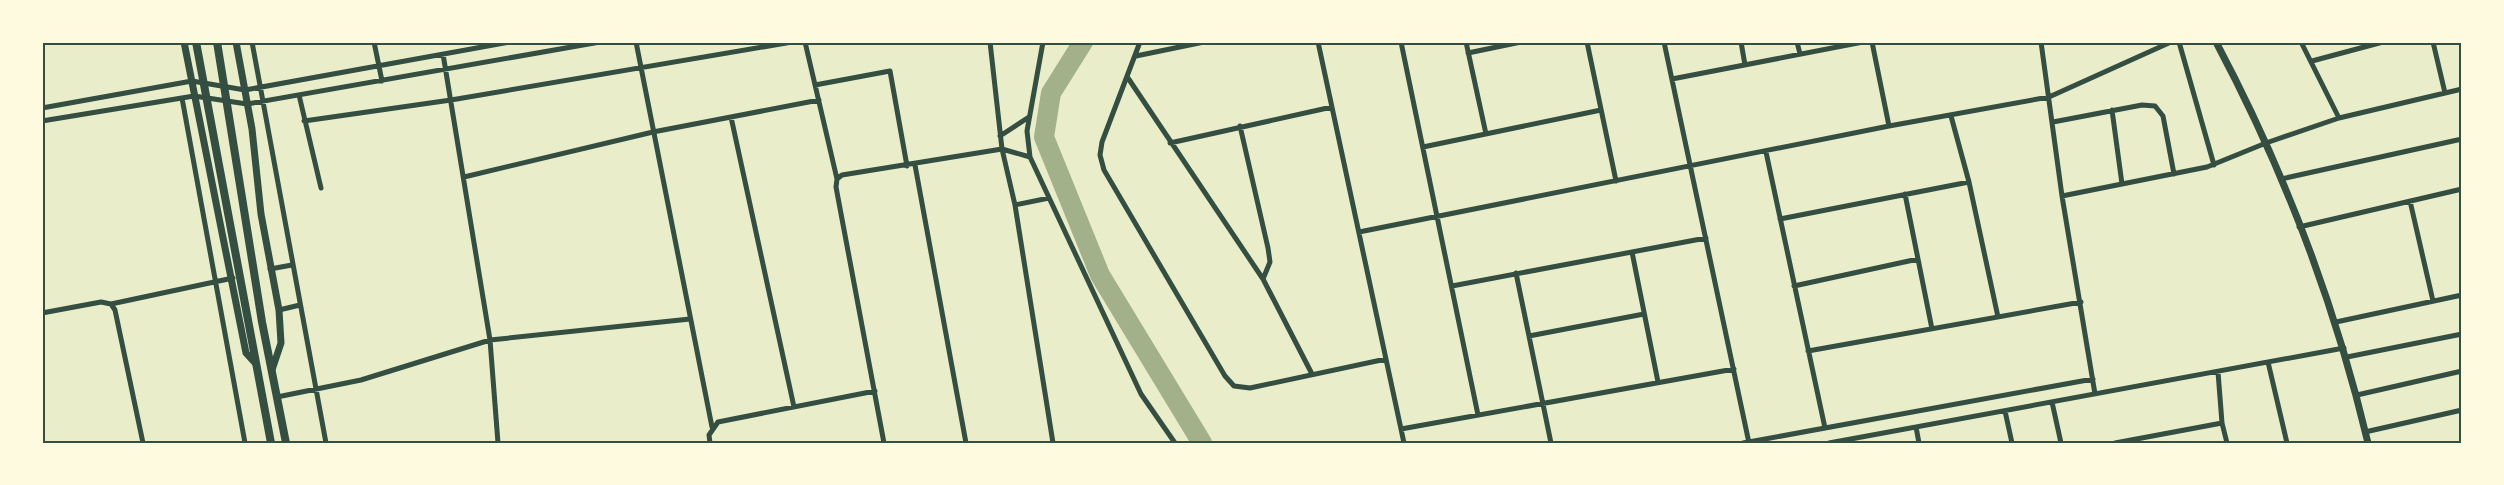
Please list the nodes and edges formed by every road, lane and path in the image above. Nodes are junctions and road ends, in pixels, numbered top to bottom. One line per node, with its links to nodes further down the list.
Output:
1 (184, 42): 44 (street)
2 (217, 42): 138 (main road)
3 (236, 42): 49 (street)
4 (252, 42): 47 (street)
5 (374, 42): 39 (street)
6 (510, 42): 34 (street)
7 (600, 42): 41 (street)
8 (636, 42): 40 (street)
9 (792, 42): 40 (street)
10 (805, 42): 46 (street)
11 (990, 42): 74 (street)
12 (1043, 42): 65 (street)
13 (1140, 42): 36 (street)
14 (1204, 42): 36 (street)
15 (1318, 42): 59 (street)
16 (1401, 42): 78 (street)
17 (1466, 42): 33 (street)
18 (1521, 42): 33 (street)
19 (1587, 42): 61 (street)
20 (1664, 42): 43 (street)
21 (1741, 42): 38 (street)
22 (1797, 42): 35 (street)
23 (1863, 42): 35 (street)
24 (1872, 42): 71 (street)
25 (2041, 42): 53 (street)
26 (2171, 42): 53 (street)
27 (2179, 42): 83 (street)
28 (2216, 42): 77 (street)
29 (2301, 42): 37 (street)
30 (2383, 42): 37 (street)
31 (2433, 42): 50 (street)
32 (196, 44): 135 (main road)
33 (1468, 53): 73 (street)
34 (442, 54): 39 (street); 41 (street)
35 (1800, 54): 38 (street)
36 (1136, 56): 42 (street)
37 (2312, 61): 66 (street)
38 (1746, 65): 43 (street)
39 (379, 66): 45 (street); 47 (street)
40 (641, 67): 55 (street); 72 (street)
41 (446, 70): 45 (street); 55 (street)
42 (1128, 78): 76 (street); 140 (street)
43 (1672, 79): 85 (street)
44 (192, 81): 49 (street); 52 (street); 60 (street)
45 (382, 81): 51 (street)
46 (815, 85): 56 (street); 84 (street)
47 (260, 87): 49 (street); 57 (street)
48 (2462, 89): 50 (street)
49 (245, 90): 58 (street)
50 (2445, 93): 66 (street)
51 (299, 95): 57 (street); 68 (street)
52 (194, 96): 54 (street); 58 (street); 110 (street)
53 (2049, 97): 63 (street); 69 (street)
54 (182, 98): 67 (street); 112 (street)
55 (451, 100): 68 (street); 87 (street)
56 (819, 100): 64 (street); 88 (street)
57 (262, 102): 58 (street); 107 (street)
58 (247, 104): 108 (street)
59 (1332, 107): 70 (street); 103 (street)
60 (42, 108)
61 (1601, 110): 73 (street); 90 (street)
62 (2112, 110): 69 (street); 86 (street); 92 (street)
63 (1951, 116): 71 (street); 91 (street)
64 (731, 117): 72 (street); 150 (street)
65 (1029, 117): 74 (street); 81 (street)
66 (2339, 118): 77 (street)
67 (42, 121)
68 (304, 121): 93 (street)
69 (2053, 122): 96 (street)
70 (1240, 126): 76 (street); 111 (street)
71 (1889, 126): 80 (street)
72 (653, 132): 87 (street); 124 (street)
73 (1486, 134): 78 (street)
74 (1000, 136): 79 (street)
75 (2462, 138): 89 (street)
76 (1170, 143): 111 (street)
77 (2266, 143): 83 (street); 89 (street)
78 (1423, 147): 100 (street)
79 (1002, 149): 81 (street); 82 (street); 99 (street)
80 (1766, 152): 85 (street); 101 (street)
81 (1030, 157): 97 (street)
82 (915, 165): 84 (street); 169 (street)
83 (2214, 165): 86 (street)
84 (907, 166): 88 (street)
85 (1691, 167): 90 (street); 104 (street)
86 (2174, 174): 92 (street)
87 (464, 177): 129 (street)
88 (837, 179): 144 (street)
89 (2281, 179): 102 (street)
90 (1616, 181): 100 (street)
91 (1969, 182): 95 (street); 123 (street)
92 (2122, 184): 96 (street)
93 (321, 188)
94 (2462, 189): 98 (street)
95 (1905, 194): 101 (street); 106 (street)
96 (2062, 196): 117 (street)
97 (1049, 198): 99 (street); 171 (street)
98 (2410, 201): 102 (street); 116 (street)
99 (1015, 205): 170 (street)
100 (1438, 216): 103 (street); 113 (street)
101 (1780, 219): 114 (street)
102 (2299, 226): 125 (street)
103 (1359, 232): 133 (street)
104 (1706, 238): 105 (street); 136 (street)
105 (1632, 252): 109 (street); 122 (street)
106 (1918, 259): 114 (street); 126 (street)
107 (292, 265): 108 (street); 119 (street)
108 (270, 269): 120 (street)
109 (1516, 273): 113 (street); 128 (street)
110 (233, 278): 112 (street); 135 (street)
111 (1263, 279): 140 (street)
112 (216, 282): 118 (street); 162 (street)
113 (1452, 286): 153 (street)
114 (1794, 286): 131 (street)
115 (2462, 295): 116 (street)
116 (2433, 301): 125 (street)
117 (2081, 302): 123 (street); 141 (street)
118 (111, 304): 121 (street); 161 (street)
119 (300, 305): 120 (street); 143 (street)
120 (279, 310): 138 (street)
121 (42, 314)
122 (1644, 314): 128 (street); 142 (street)
123 (1998, 317): 126 (street)
124 (690, 319): 129 (street); 155 (street)
125 (2336, 322): 130 (street)
126 (1932, 329): 131 (street)
127 (2462, 334): 132 (street)
128 (1529, 336): 149 (street)
129 (490, 340): 143 (street); 166 (street)
130 (2344, 348): 132 (street); 134 (street)
131 (1808, 351): 157 (street)
132 (2347, 357): 146 (street)
133 (1386, 358): 140 (street); 158 (street)
134 (2268, 362): 139 (street); 181 (street)
135 (258, 366): 163 (main road)
136 (1734, 369): 142 (street); 174 (street)
137 (2462, 371): 146 (street)
138 (272, 372): 147 (main road)
139 (2218, 372): 145 (street); 154 (street)
140 (1312, 374)
141 (2093, 379): 145 (street); 157 (street)
142 (1658, 382): 149 (street)
143 (316, 388): 147 (street); 165 (street)
144 (875, 391): 150 (street); 168 (street)
145 (2095, 394): 148 (street)
146 (2357, 395): 159 (street)
147 (277, 397): 164 (main road)
148 (2052, 402): 152 (street); 178 (street)
149 (1543, 403): 153 (street); 173 (street)
150 (794, 407): 155 (street)
151 (2462, 410): 159 (street)
152 (2005, 411): 156 (street); 177 (street)
153 (1478, 415): 158 (street)
154 (2222, 423): 179 (street); 180 (street)
155 (712, 427): 167 (street)
156 (1916, 427): 160 (street); 176 (street)
157 (1825, 428): 174 (street)
158 (1401, 429): 172 (street)
159 (2365, 432): 182 (street)
160 (1855, 441): 175 (street)
161 (143, 443)
162 (245, 443)
163 (271, 443)
164 (286, 443)
165 (326, 443)
166 (498, 443)
167 (710, 443)
168 (884, 443)
169 (966, 443)
170 (1053, 443)
171 (1175, 443)
172 (1404, 443)
173 (1551, 443)
174 (1747, 443)
175 (1828, 443)
176 (1919, 443)
177 (2012, 443)
178 (2061, 443)
179 (2115, 443)
180 (2227, 443)
181 (2287, 443)
182 (2368, 443)

